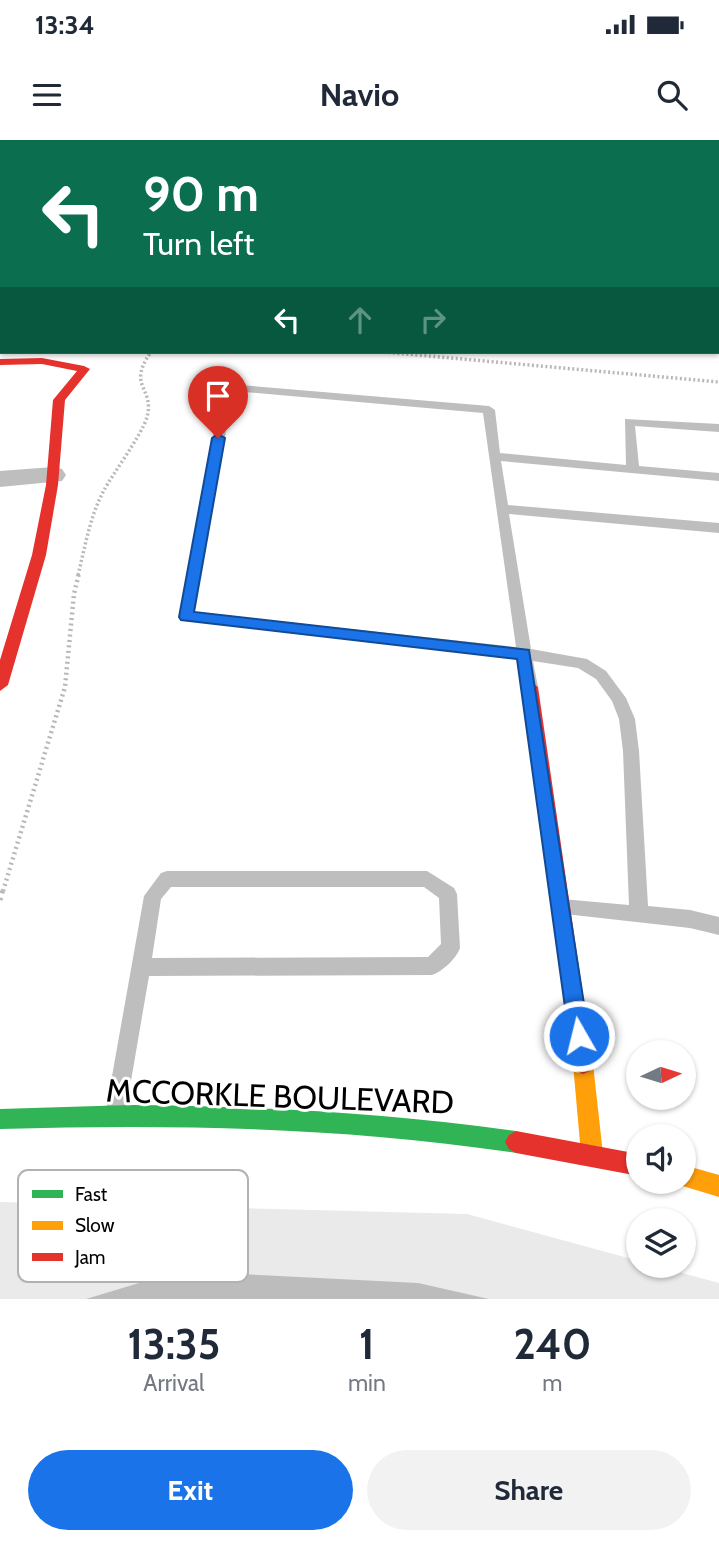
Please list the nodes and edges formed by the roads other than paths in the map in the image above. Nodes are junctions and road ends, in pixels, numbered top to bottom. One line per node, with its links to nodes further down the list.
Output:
1 (0, 362): 5 (street)
2 (719, 428): 4 (lane)
3 (494, 456): 4 (lane); 8 (lane); 11 (lane)
4 (633, 470): 6 (lane)
5 (52, 475): 7 (street); 10 (street)
6 (719, 477)
7 (0, 479)
8 (502, 509): 9 (lane); 11 (lane)
9 (719, 528)
10 (7, 637): 12 (street)
11 (524, 654): 13 (lane); 15 (lane)
12 (0, 685)
13 (530, 687): 14 (street)
14 (562, 907): 15 (lane); 20 (street)
15 (639, 914): 16 (lane)
16 (719, 926)
17 (141, 968): 17 (lane); 18 (lane)
18 (115, 1116): 19 (street, MCCORKLE BOULEVARD); 20 (street, MCCORKLE BOULEVARD)
19 (0, 1119)
20 (592, 1154): 21 (street, MCCORKLE BOULEVARD)
21 (626, 1162)
22 (696, 1179): 23 (street)
23 (719, 1186)

